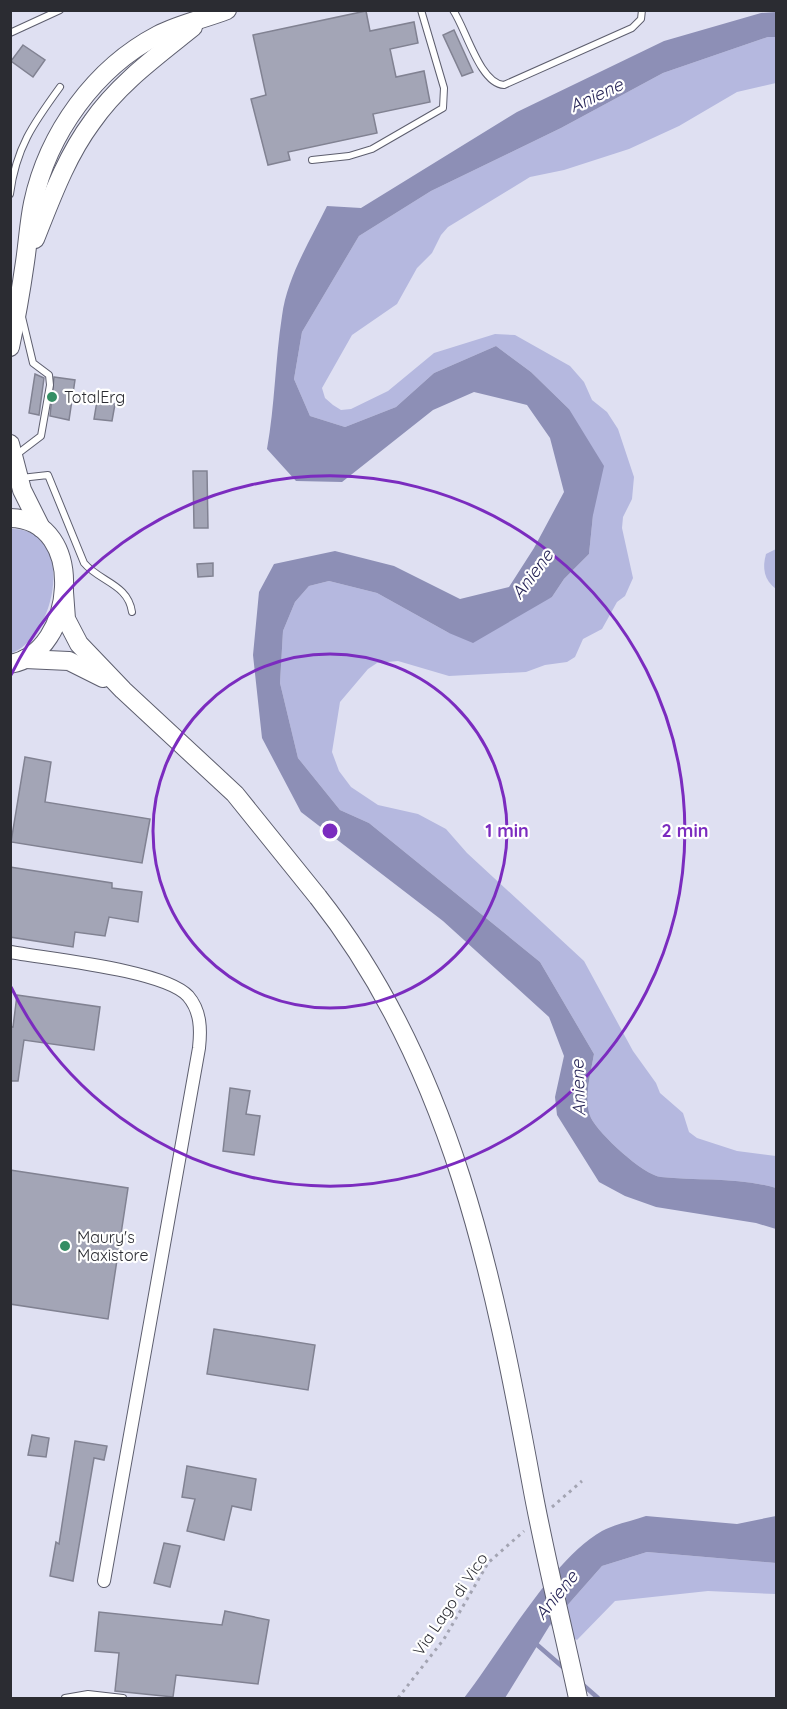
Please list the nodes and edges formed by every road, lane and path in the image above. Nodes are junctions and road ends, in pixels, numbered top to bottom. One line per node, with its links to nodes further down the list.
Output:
1 (60, 10): 6 (lane)
2 (227, 10): 10 (main road)
3 (421, 10): 8 (lane)
4 (453, 10): 5 (lane)
5 (642, 10)
6 (10, 33)
7 (60, 87): 9 (lane)
8 (312, 160)
9 (10, 194)
10 (19, 303): 11 (main road); 12 (lane)
11 (10, 347)
12 (12, 450): 13 (main road)
13 (19, 478): 15 (main road); 17 (lane)
14 (14, 516): 15 (main road)
15 (41, 528): 16 (main road)
16 (64, 592): 18 (main road); 19 (main road)
17 (132, 612)
18 (15, 663): 19 (main road)
19 (123, 690): 28 (main road, bridge)
20 (10, 952): 24 (street)
21 (582, 1481): 22 (path)
22 (548, 1511)
23 (531, 1526): 27 (path, Via Lago di Vico)
24 (104, 1581)
25 (65, 1698): 26 (lane)
26 (123, 1698)
27 (398, 1698)
28 (578, 1698)

